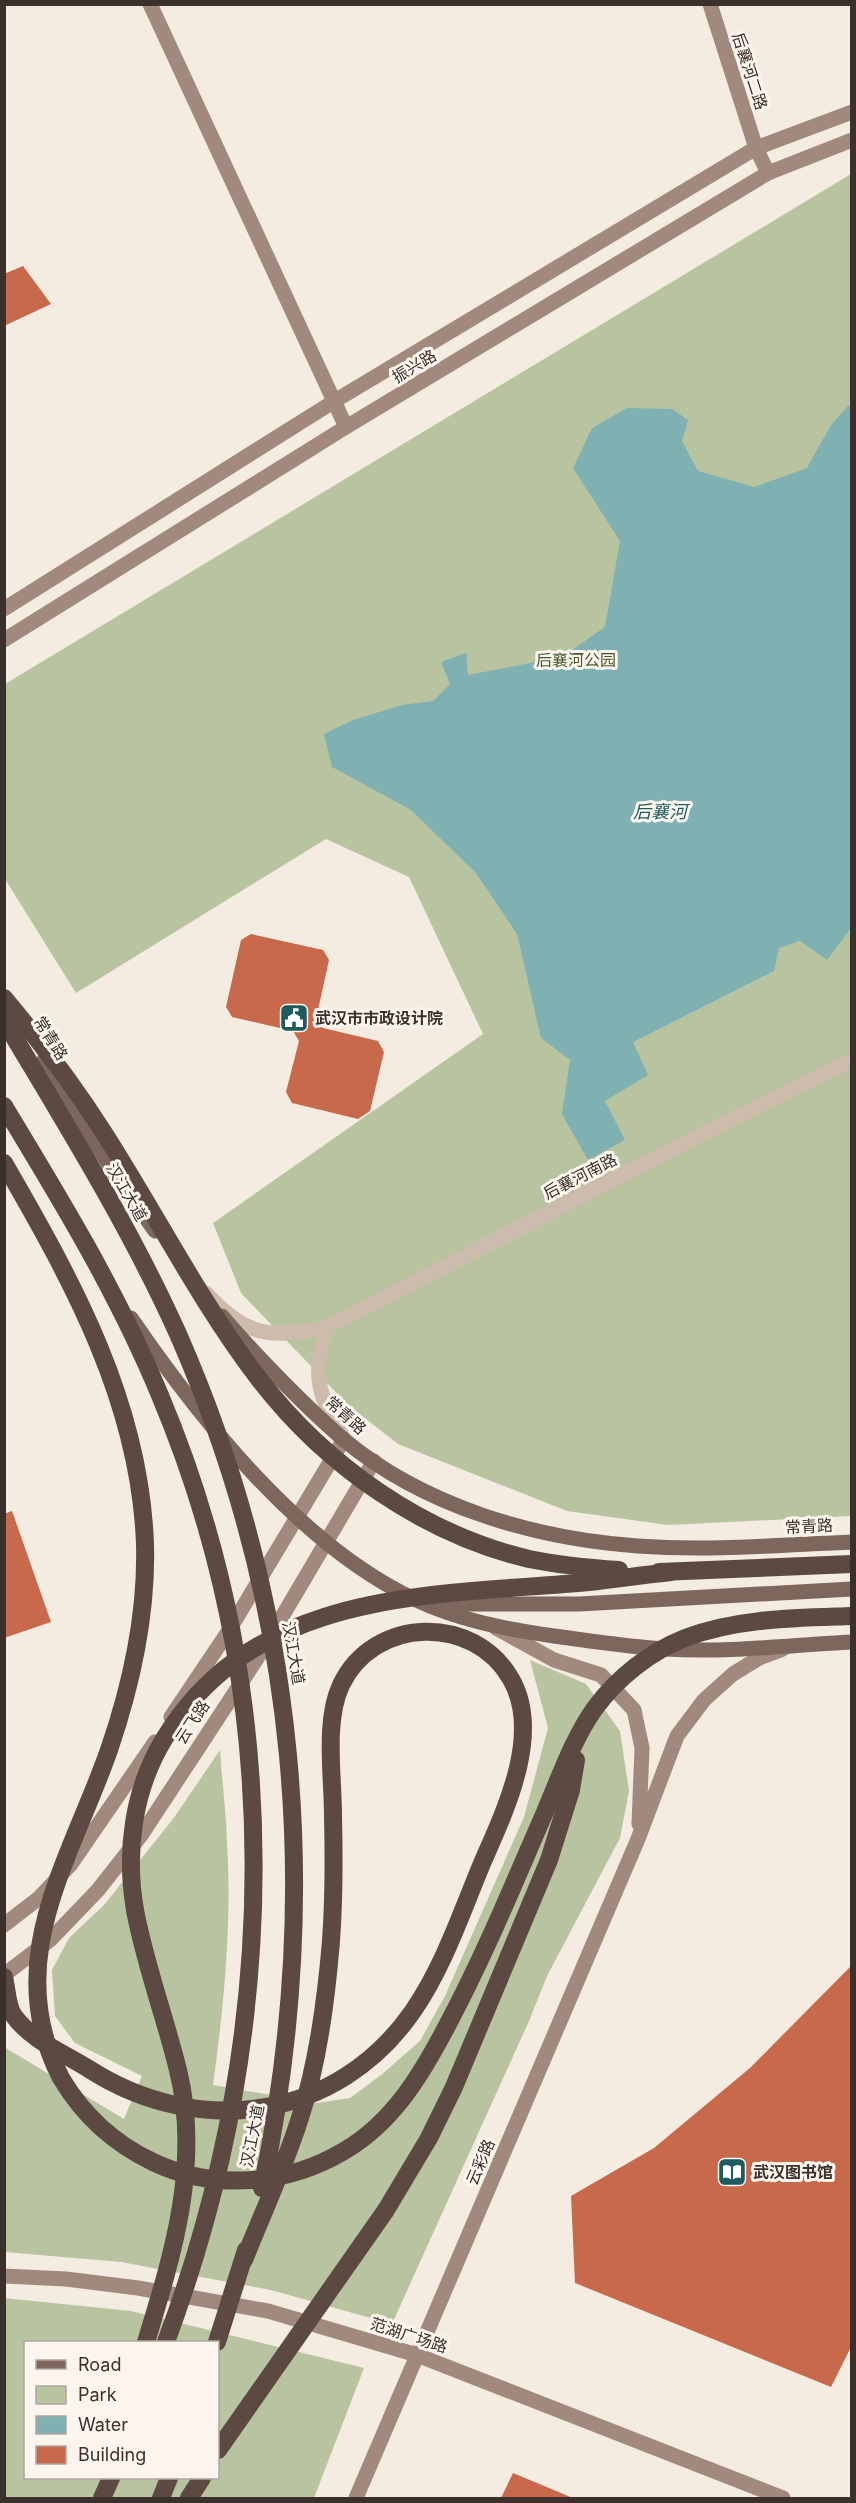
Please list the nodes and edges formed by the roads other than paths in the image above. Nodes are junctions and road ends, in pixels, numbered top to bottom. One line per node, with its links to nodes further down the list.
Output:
1 (150, 4): 7 (street)
2 (710, 4): 5 (street, 后襄河二路)
3 (852, 112): 5 (street, 振兴路)
4 (852, 140): 6 (street, 振兴路)
5 (756, 148): 6 (street, 后襄河二路); 7 (street, 振兴路)
6 (768, 173): 8 (street, 振兴路)
7 (333, 402): 8 (street); 9 (street, 振兴路)
8 (346, 427): 10 (street, 振兴路)
9 (4, 609)
10 (4, 640)
11 (4, 997): 17 (main road, 常青路); 25 (highway)
12 (4, 1020): 36 (highway, 汉江大道)
13 (852, 1060): 18 (street, 后襄河南路)
14 (4, 1106): 39 (highway, 汉江大道)
15 (4, 1124): 21 (main road)
16 (4, 1163): 32 (highway)
17 (177, 1262): 18 (street, 后襄河南路); 19 (main road, 常青路)
18 (327, 1327): 19 (street)
19 (344, 1439): 20 (main road, 常青路); 21 (street, 云飞路)
20 (374, 1461): 22 (street, 云飞路); 23 (main road, 常青路)
21 (298, 1517): 22 (main road); 34 (street, 云飞路)
22 (325, 1542): 27 (main road); 35 (street, 云飞路)
23 (852, 1542)
24 (852, 1564): 25 (highway)
25 (671, 1572): 38 (highway)
26 (852, 1589): 27 (main road)
27 (415, 1599): 29 (main road)
28 (852, 1616): 32 (highway)
29 (493, 1626): 31 (main road); 33 (street)
30 (852, 1642): 31 (main road)
31 (798, 1645): 33 (street, 云彩路)
32 (581, 1731): 42 (highway)
33 (638, 1839): 41 (street, 云彩路)
34 (4, 1925)
35 (4, 1976): 36 (highway)
36 (244, 2260): 40 (highway, 汉江大道)
37 (4, 2276): 41 (street, 范湖广场路)
38 (147, 2341)
39 (167, 2341)
40 (218, 2341)
41 (417, 2355): 50 (street, 云彩路); 51 (street, 范湖广场路)
42 (219, 2450)
43 (105, 2479): 47 (highway)
44 (110, 2479): 47 (highway)
45 (169, 2479): 48 (highway)
46 (201, 2479): 49 (highway)
47 (100, 2499)
48 (161, 2499)
49 (189, 2499)
50 (356, 2499)
51 (783, 2499)

